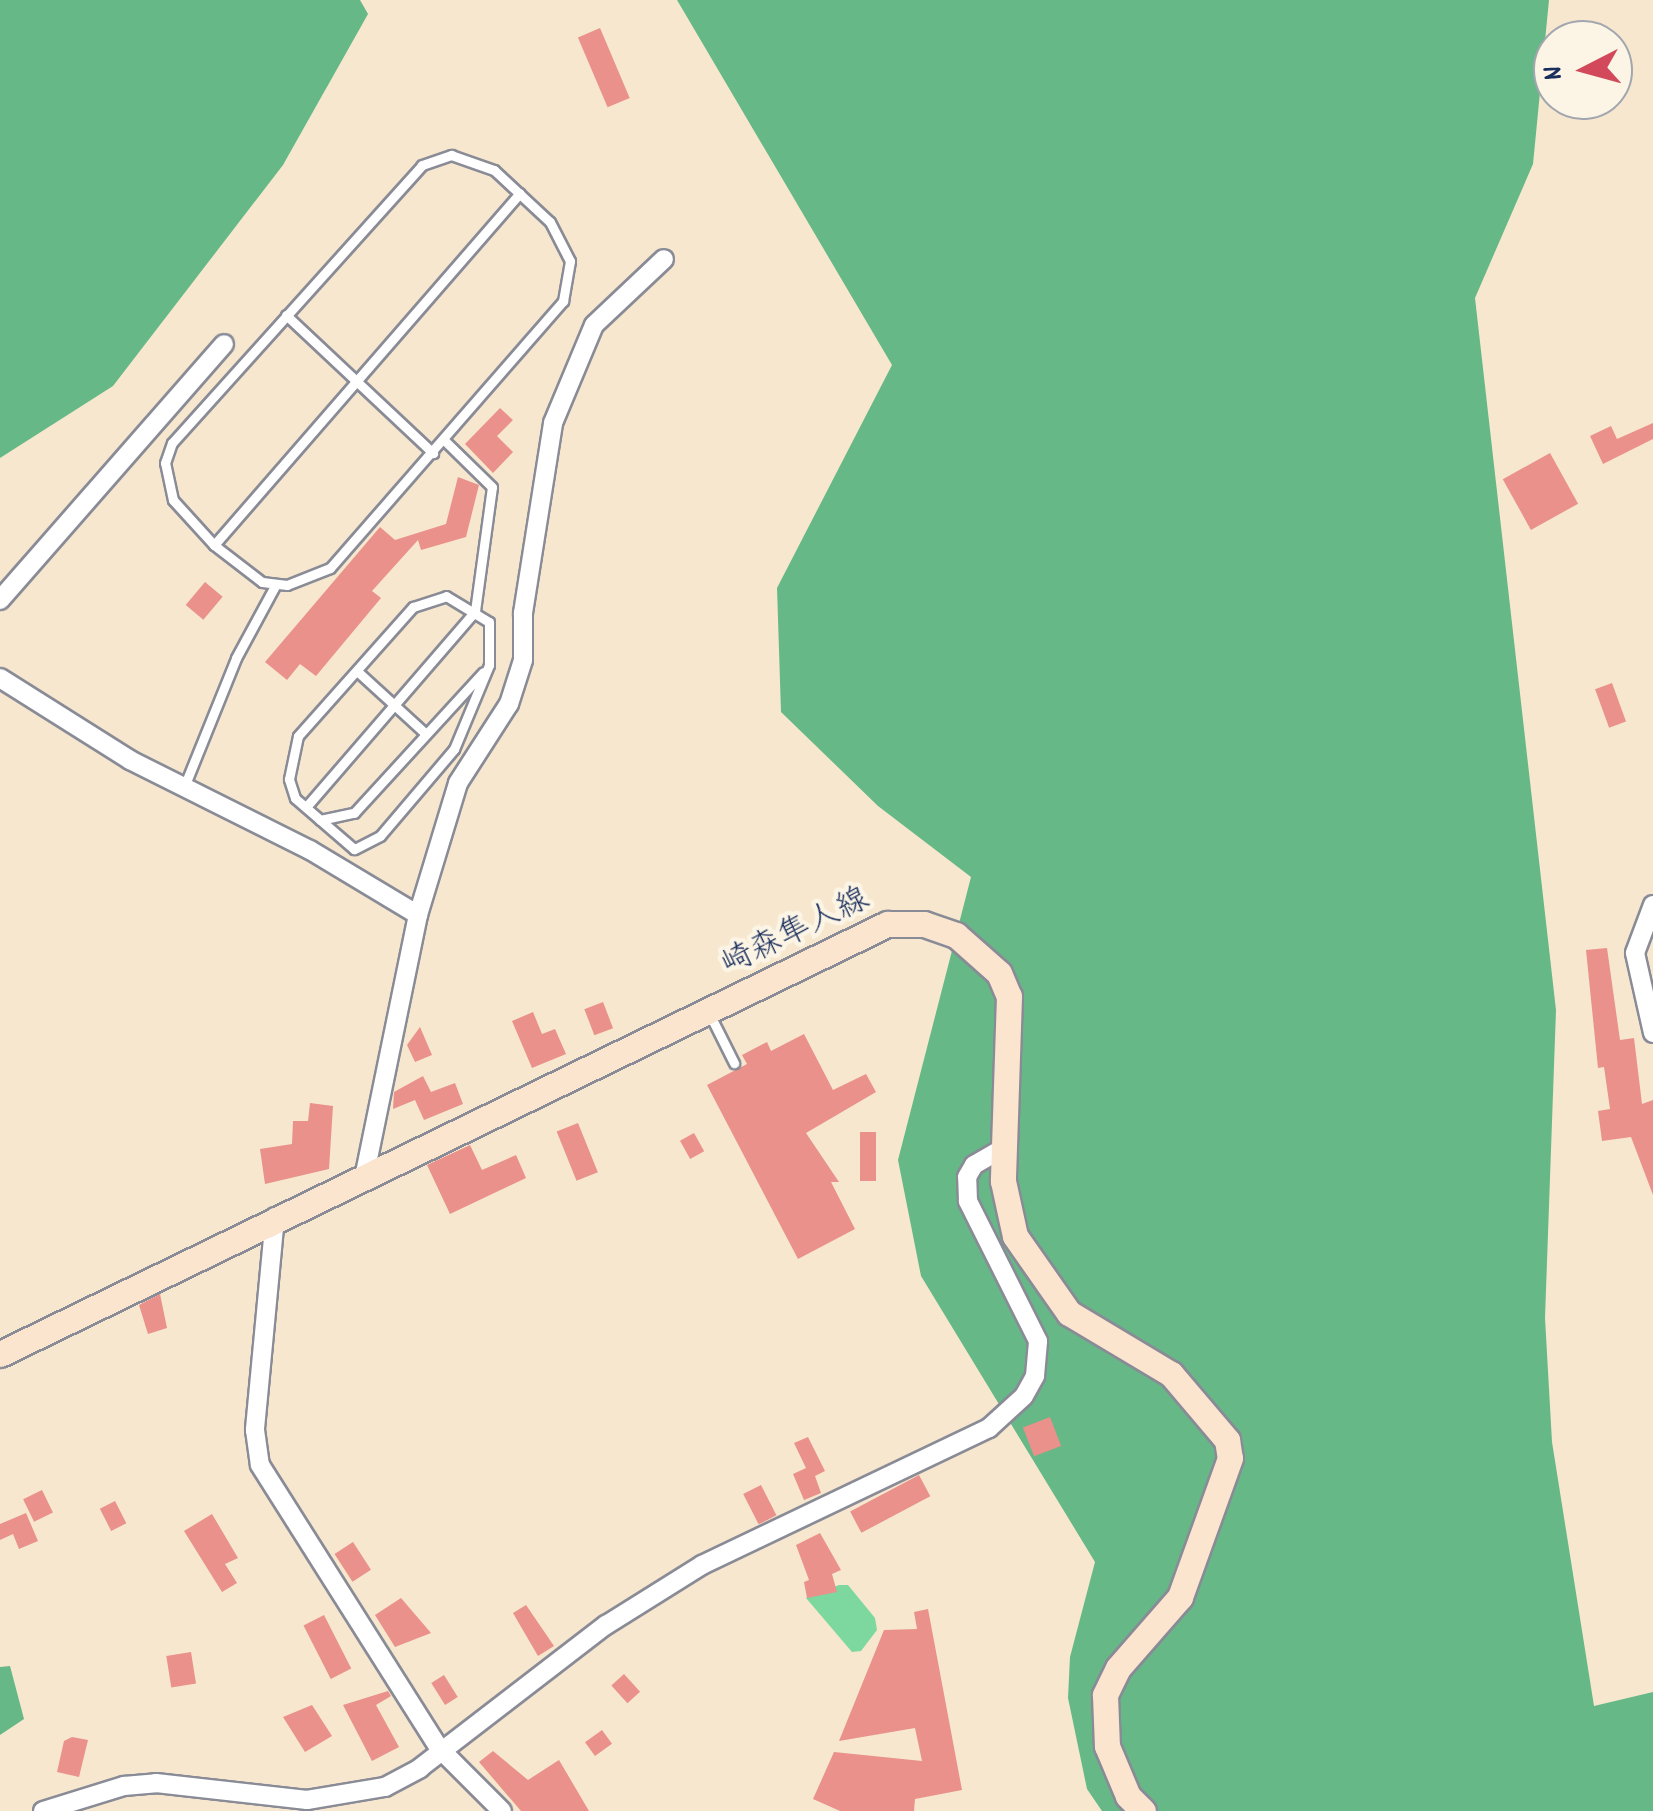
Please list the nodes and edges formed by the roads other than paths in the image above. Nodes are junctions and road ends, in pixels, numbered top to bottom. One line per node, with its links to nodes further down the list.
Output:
1 (520, 193): 3 (lane); 5 (lane); 6 (lane)
2 (664, 259): 21 (street)
3 (286, 315): 5 (lane); 8 (lane)
4 (224, 344): 10 (street)
5 (356, 381): 7 (lane); 8 (lane)
6 (444, 440): 7 (lane); 11 (lane)
7 (432, 453): 9 (lane)
8 (214, 545): 9 (lane)
9 (276, 584): 17 (lane)
10 (0, 600)
11 (475, 610): 12 (lane); 13 (lane); 15 (lane)
12 (489, 665): 16 (lane); 19 (lane)
13 (357, 670): 15 (lane); 18 (lane)
14 (0, 678): 17 (street)
15 (396, 702): 16 (lane); 18 (lane)
16 (426, 734): 19 (lane)
17 (184, 788): 21 (street)
18 (306, 807): 19 (lane)
19 (320, 820)
20 (1653, 905): 23 (street)
21 (418, 915): 26 (street)
22 (709, 1013): 24 (lane); 25 (main road, 崎森隼人線); 26 (main road, 崎森隼人線)
23 (1653, 1034)
24 (734, 1062)
25 (1007, 1146): 29 (street); 32 (main road, 崎森隼人線)
26 (364, 1178): 27 (main road, 崎森隼人線)
27 (276, 1217): 28 (main road, 崎森隼人線); 29 (street)
28 (0, 1354)
29 (439, 1748): 30 (street); 31 (street)
30 (43, 1811)
31 (502, 1811)
32 (1143, 1811)

